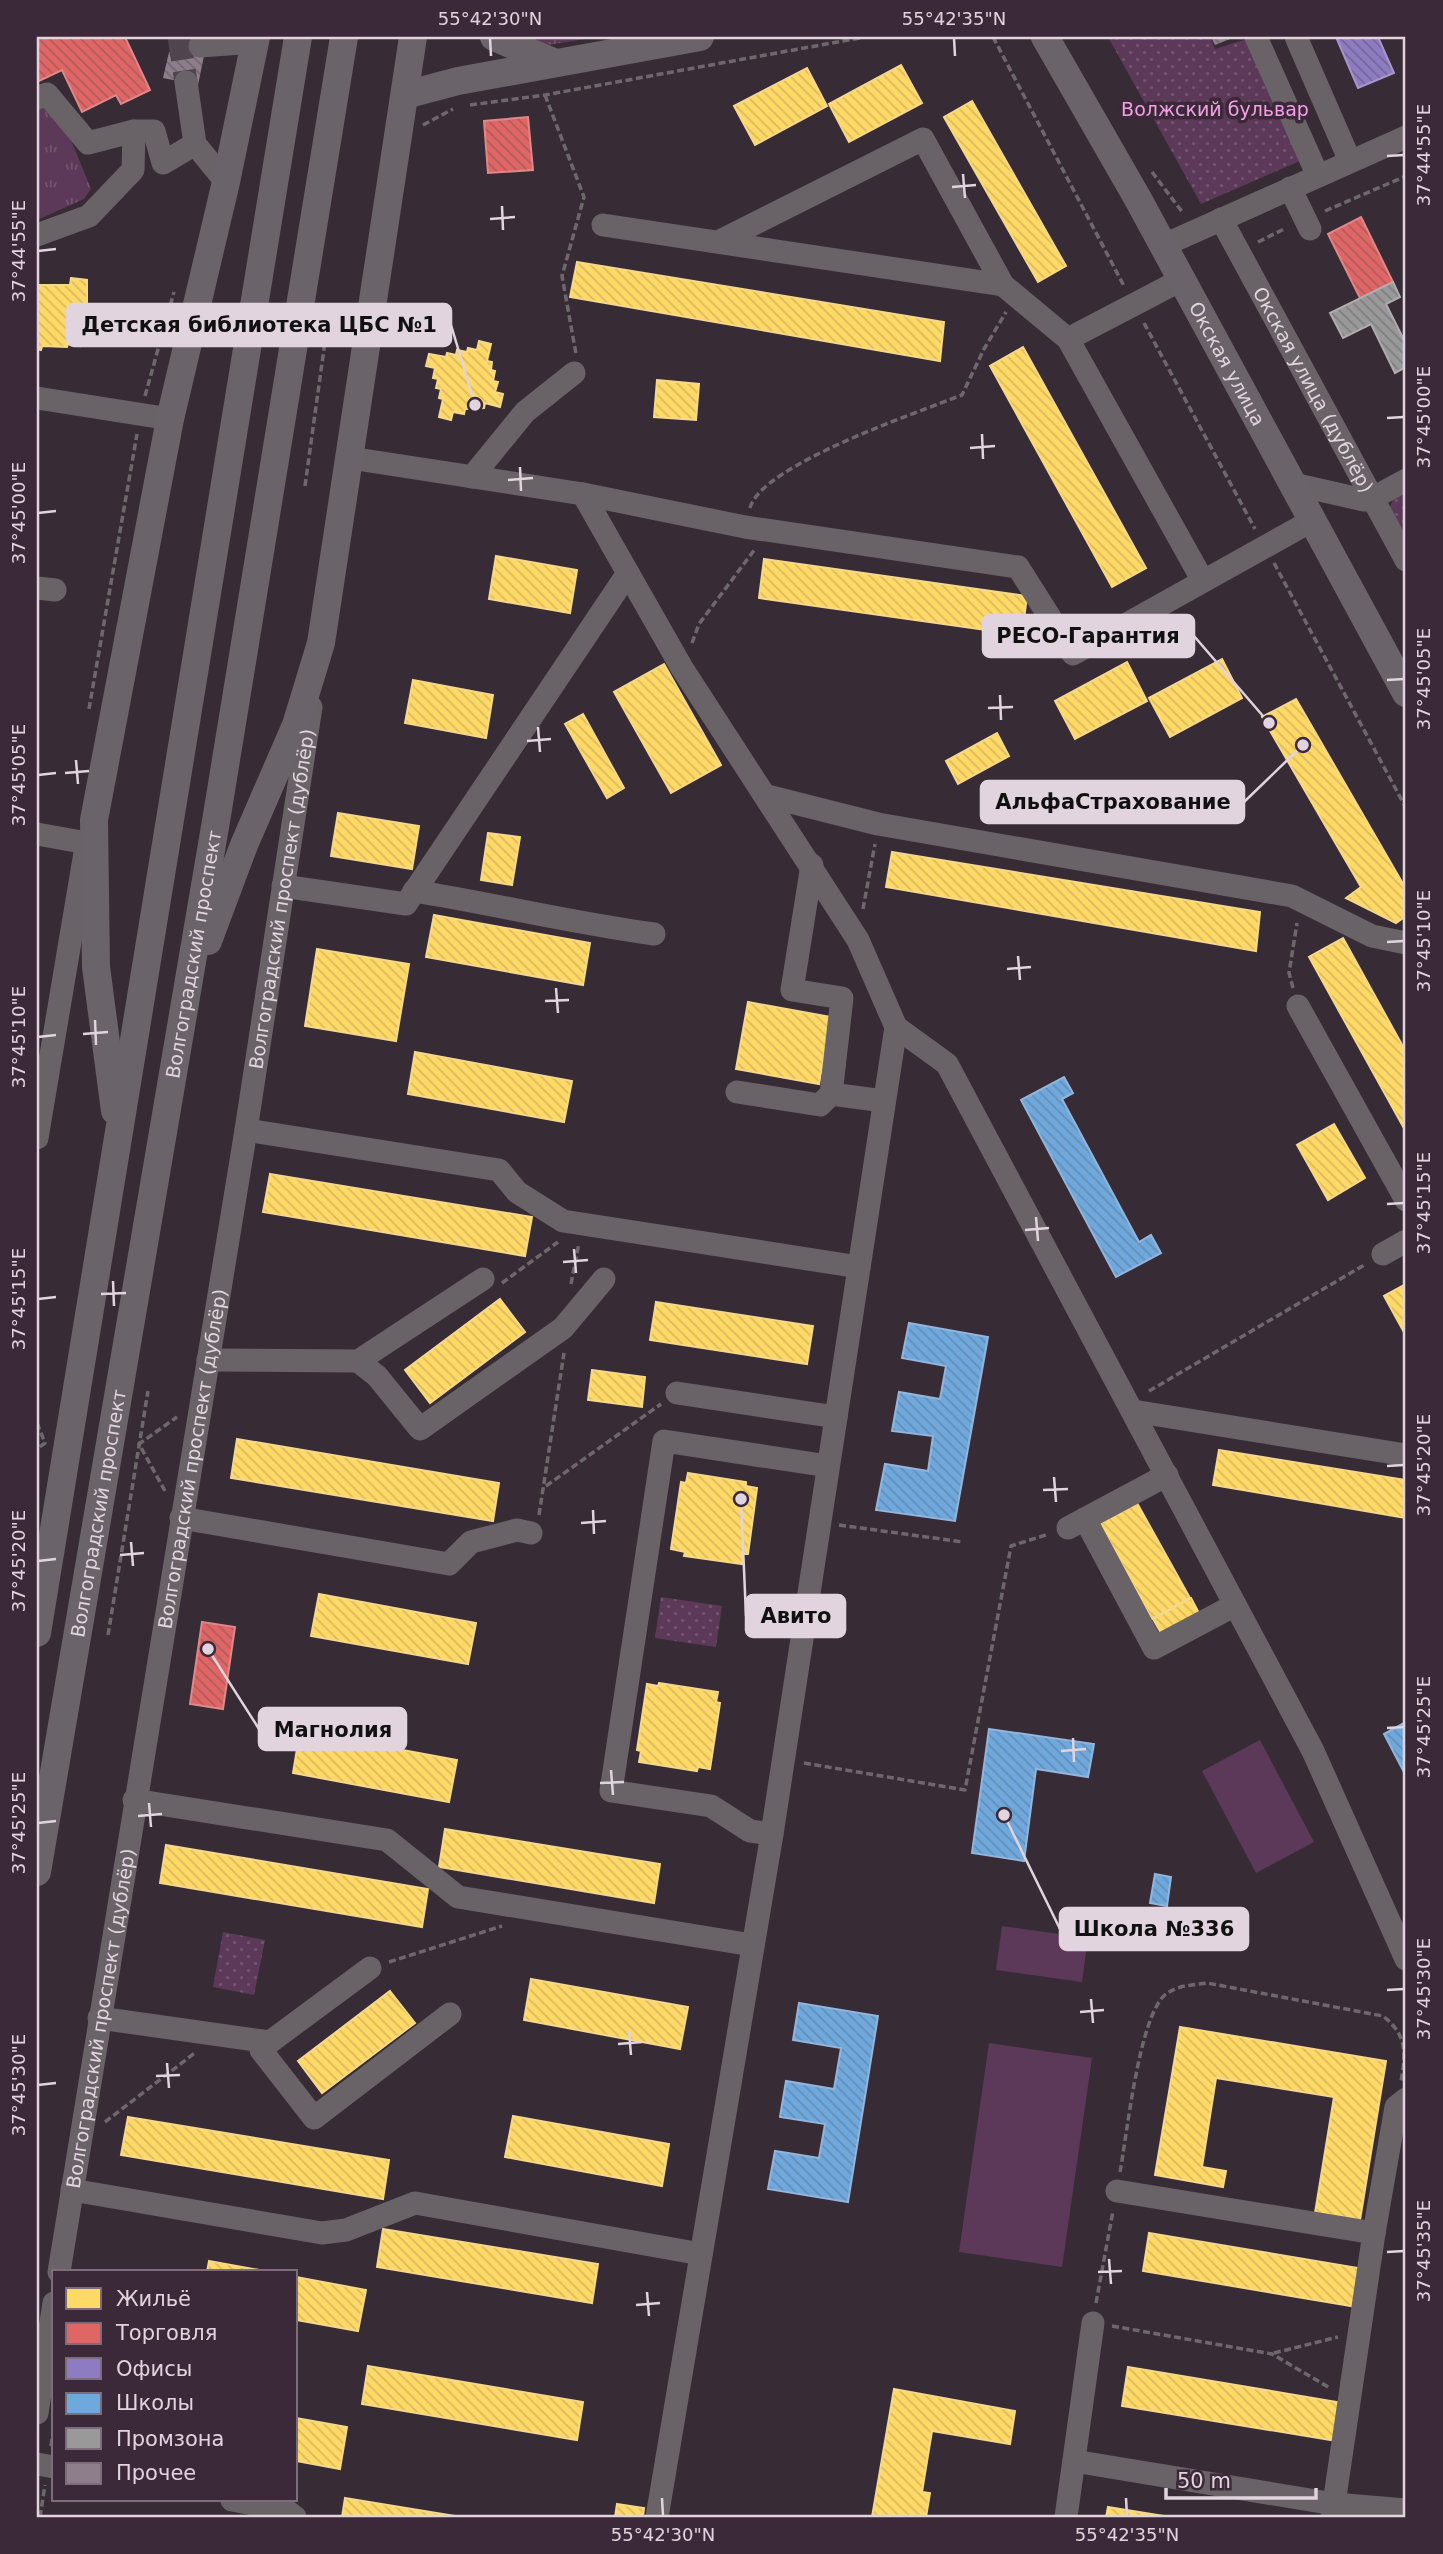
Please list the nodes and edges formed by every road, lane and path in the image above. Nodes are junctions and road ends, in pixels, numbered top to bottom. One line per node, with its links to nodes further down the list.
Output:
1 (298, 37): 78 (main road, Волгоградский проспект)
2 (344, 37): 71 (main road, Волгоградский проспект)
3 (394, 37): 16 (main road)
4 (413, 37): 16 (main road, Волгоградский проспект (дублёр))
5 (494, 37): 15 (main road)
6 (700, 37): 13 (main road)
7 (866, 37): 19 (path)
8 (993, 37): 37 (path)
9 (1045, 37): 34 (main road, Окская улица)
10 (1256, 37): 26 (street)
11 (1296, 37): 25 (street)
12 (256, 39): 14 (street); 27 (main road)
13 (632, 43): 15 (main road)
14 (200, 46)
15 (554, 63): 18 (main road)
16 (409, 66): 18 (main road, Волгоградский проспект (дублёр))
17 (186, 82): 24 (street)
18 (405, 95): 42 (main road, Волгоградский проспект (дублёр))
19 (545, 95): 21 (path); 39 (path)
20 (37, 98): 22 (street)
21 (468, 105)
22 (134, 131): 24 (street); 32 (street)
23 (1406, 137): 25 (street)
24 (195, 144): 27 (street)
25 (1350, 161): 26 (street)
26 (1318, 176): 28 (street)
27 (226, 182): 41 (main road)
28 (1290, 188): 29 (street); 31 (street)
29 (1221, 219): 34 (street); 47 (street, Окская улица (дублёр))
30 (603, 225): 33 (street)
31 (1310, 229)
32 (37, 234)
33 (720, 241): 36 (street); 36 (street)
34 (1162, 246): 35 (main road, Окская улица)
35 (1181, 280): 37 (street); 45 (main road, Окская улица)
36 (1009, 291): 38 (street); 49 (path)
37 (1134, 305): 38 (street); 51 (path)
38 (1068, 339): 54 (street)
39 (574, 373): 43 (street)
40 (37, 398): 41 (street)
41 (170, 419): 61 (main road)
42 (350, 458): 43 (street); 55 (main road, Волгоградский проспект (дублёр))
43 (472, 477): 46 (street)
44 (1406, 480): 47 (street)
45 (1293, 484): 47 (street); 48 (main road, Окская улица)
46 (583, 494): 49 (street); 53 (street)
47 (1373, 498): 52 (street, Окская улица (дублёр))
48 (1313, 520): 51 (street); 57 (main road, Окская улица)
49 (745, 527): 50 (street)
50 (775, 532): 54 (street); 56 (path)
51 (1265, 546): 54 (street); 59 (path)
52 (1406, 560)
53 (628, 573): 56 (street); 65 (street)
54 (1203, 581)
55 (321, 643): 64 (street, Волгоградский проспект (дублёр)); 71 (main road, Волгоградский проспект (дублёр))
56 (682, 668): 58 (street)
57 (1406, 693)
58 (766, 796): 60 (street); 63 (street)
59 (1406, 808)
60 (878, 824): 66 (street); 68 (path)
61 (90, 832): 62 (street); 77 (street); 78 (main road)
62 (37, 834)
63 (812, 865): 68 (street); 74 (street)
64 (283, 886): 65 (street); 76 (street, Волгоградский проспект (дублёр))
65 (414, 891): 67 (street)
66 (1300, 900): 69 (street); 70 (path)
67 (654, 934)
68 (858, 940): 72 (street)
69 (1406, 943)
70 (1298, 1006): 79 (street)
71 (183, 1009): 114 (main road, Волгоградский проспект)
72 (896, 1027): 75 (street); 92 (street)
73 (737, 1092): 74 (street)
74 (831, 1094): 75 (street)
75 (884, 1101): 83 (street)
76 (246, 1130): 80 (street); 88 (street, Волгоградский проспект (дублёр))
77 (37, 1138)
78 (119, 1145): 109 (main road, Волгоградский проспект)
79 (1406, 1200)
80 (582, 1224): 83 (street); 86 (path)
81 (1406, 1241): 82 (street)
82 (1382, 1254): 92 (path)
83 (859, 1267): 94 (street)
84 (483, 1279): 89 (street)
85 (604, 1279): 87 (street)
86 (570, 1292)
87 (563, 1328): 89 (street); 101 (path)
88 (208, 1360): 89 (street); 103 (street, Волгоградский проспект (дублёр))
89 (358, 1361)
90 (148, 1391): 96 (path)
91 (677, 1393): 94 (street); 101 (path)
92 (1130, 1407): 98 (street); 100 (street)
93 (179, 1416): 96 (path)
94 (836, 1417): 99 (street)
95 (37, 1423): 97 (path)
96 (139, 1444): 102 (path); 110 (path)
97 (37, 1449)
98 (1406, 1455)
99 (828, 1466): 104 (street); 113 (street)
100 (1167, 1475): 105 (street); 108 (street)
101 (546, 1486): 106 (path)
102 (169, 1498)
103 (181, 1518): 106 (street); 112 (street, Волгоградский проспект (дублёр))
104 (820, 1522): 107 (path); 111 (street)
105 (1076, 1523): 108 (street); 111 (path)
106 (531, 1533)
107 (963, 1542)
108 (1235, 1605): 117 (street)
109 (37, 1633)
110 (108, 1635)
111 (783, 1760): 113 (street)
112 (134, 1800): 115 (street); 120 (street, Волгоградский проспект (дублёр))
113 (772, 1834): 116 (street)
114 (37, 1872)
115 (528, 1908): 116 (street); 118 (path)
116 (752, 1945): 129 (street)
117 (1406, 1959)
118 (370, 1968): 123 (street)
119 (450, 2014): 123 (street)
120 (99, 2018): 122 (street); 126 (street, Волгоградский проспект (дублёр))
121 (1148, 2020): 124 (path)
122 (219, 2035): 123 (street); 125 (path)
123 (270, 2042)
124 (1401, 2103): 128 (street)
125 (103, 2123)
126 (72, 2190): 129 (street); 130 (street, Волгоградский проспект (дублёр))
127 (1117, 2191): 128 (street)
128 (1374, 2233): 133 (street)
129 (701, 2255): 142 (street)
130 (59, 2270)
131 (52, 2316): 136 (street)
132 (1093, 2323): 134 (path); 137 (street)
133 (1360, 2332): 134 (path); 135 (street)
134 (1272, 2354): 135 (path)
135 (1350, 2399): 140 (street)
136 (37, 2413)
137 (1074, 2461): 140 (street); 143 (street)
138 (243, 2502): 141 (street)
139 (1406, 2510): 140 (street)
140 (1333, 2511)
141 (295, 2517)
142 (657, 2517)
143 (1066, 2517)

